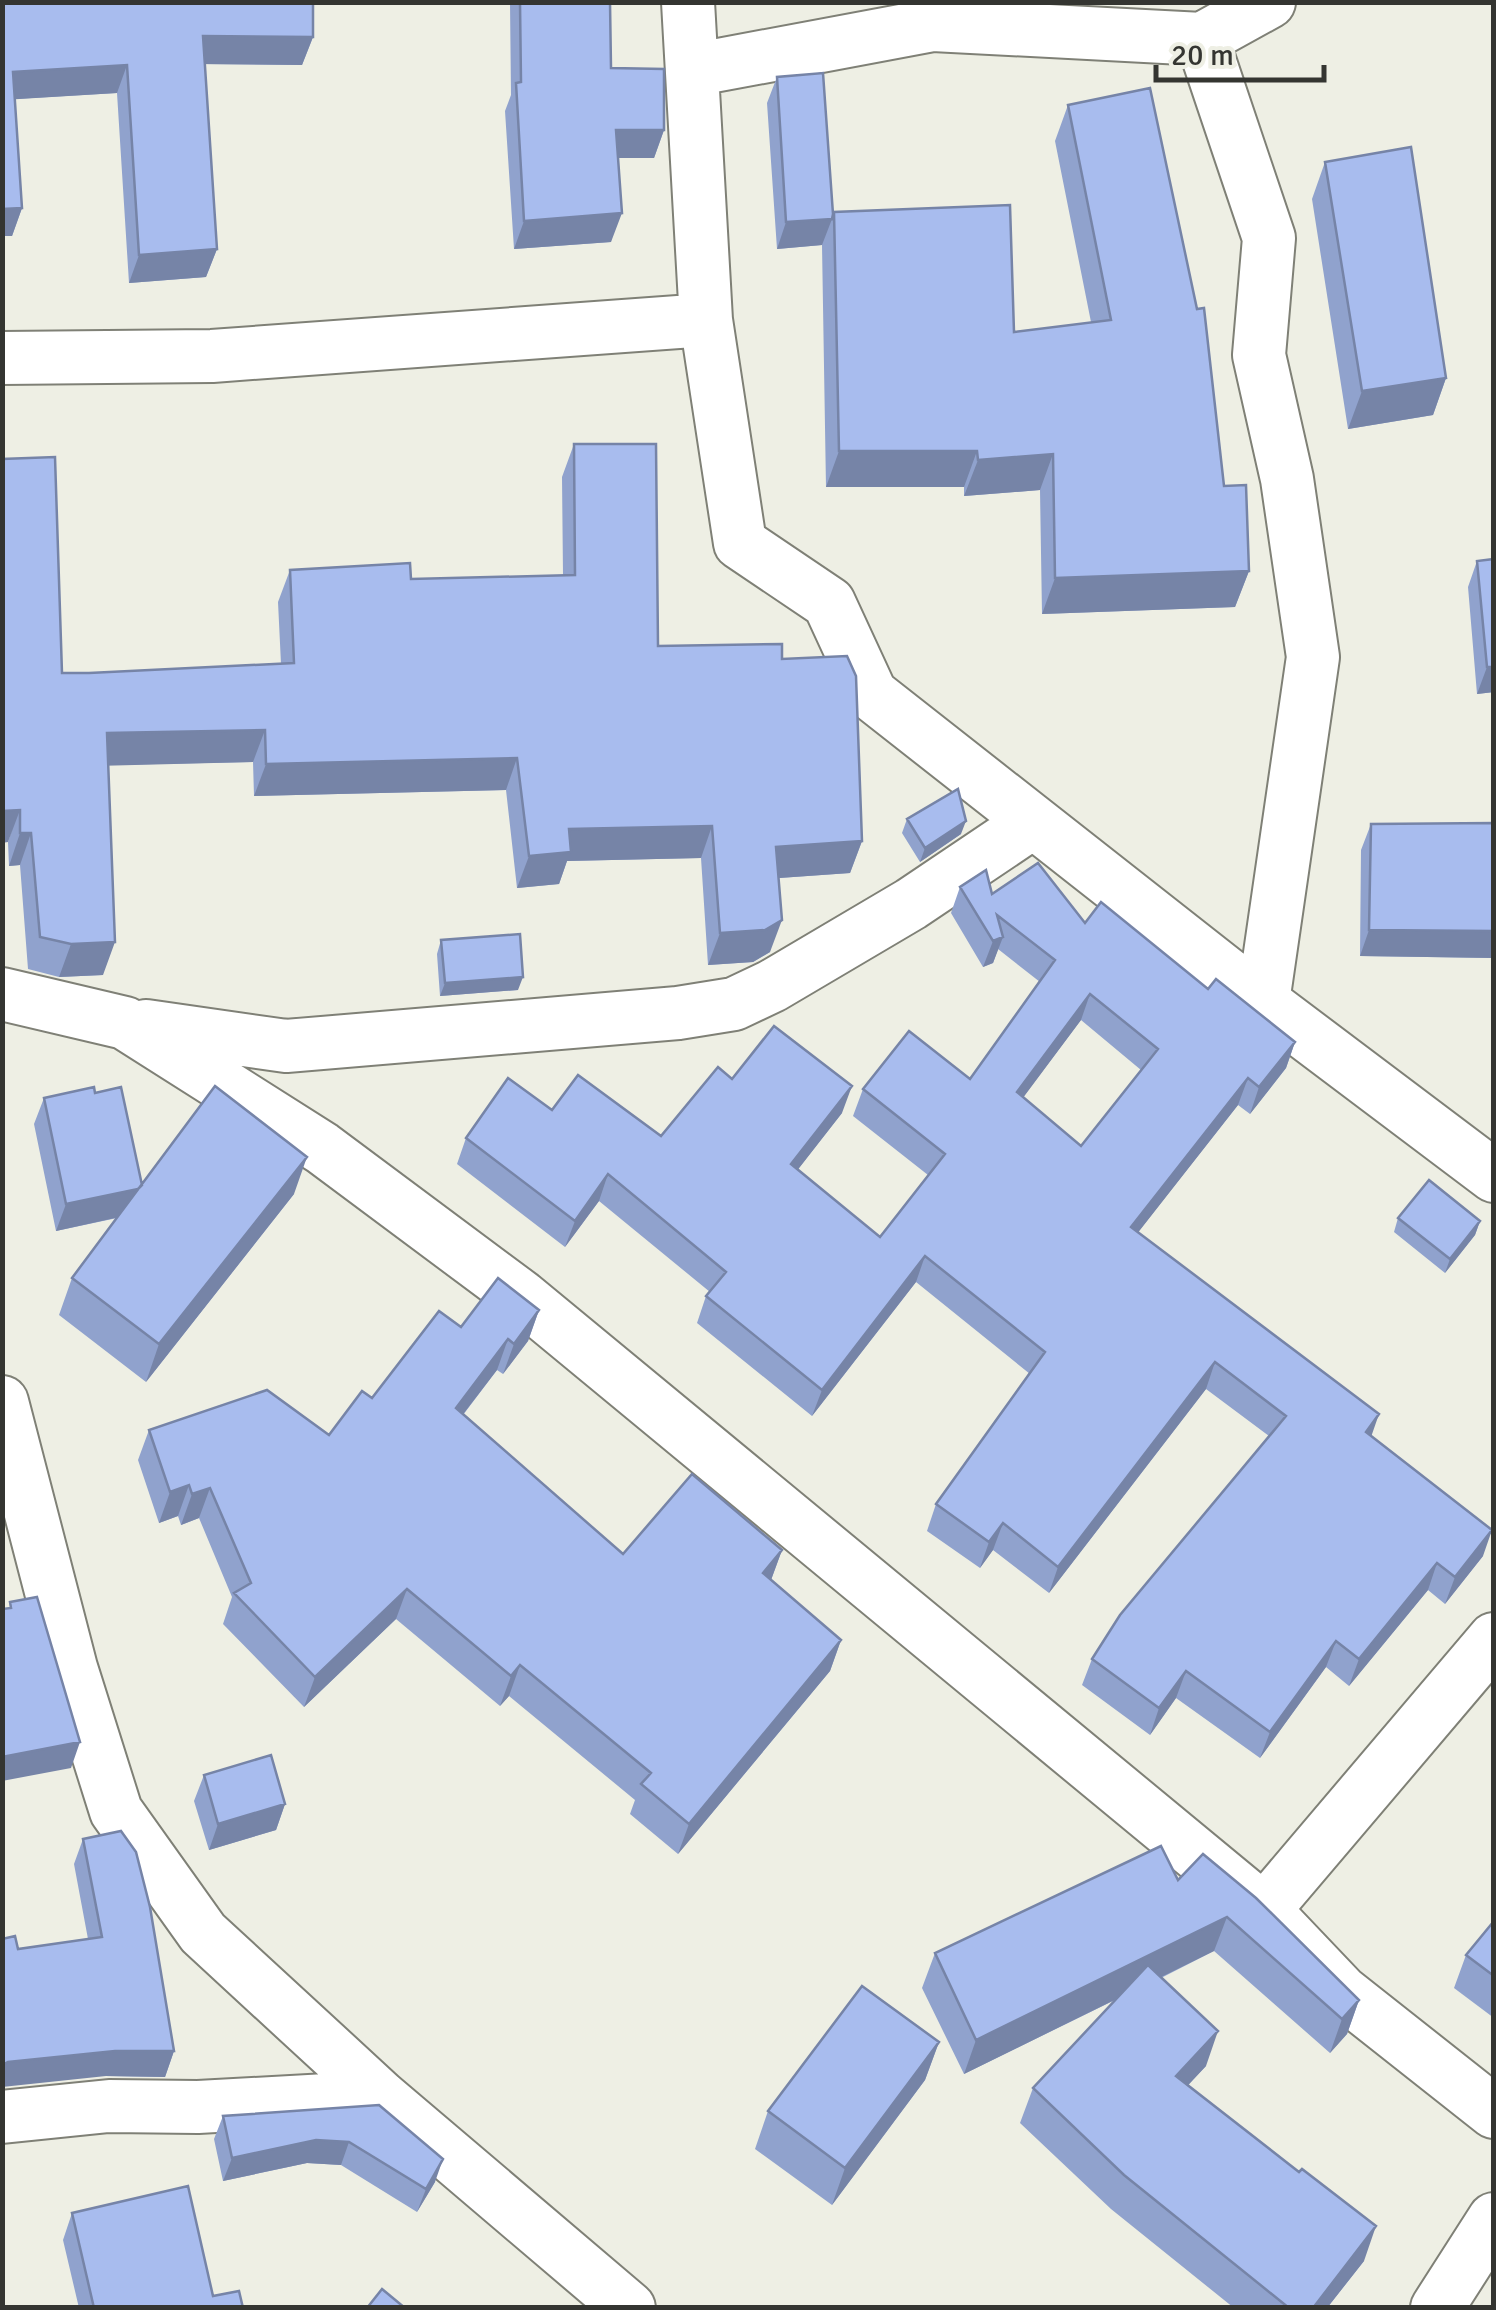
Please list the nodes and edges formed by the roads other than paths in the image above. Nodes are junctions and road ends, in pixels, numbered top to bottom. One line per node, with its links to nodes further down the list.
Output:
1 (688, 2): 4 (street)
2 (1268, 2): 3 (street)
3 (1202, 39): 4 (street); 9 (street)
4 (692, 70): 5 (street)
5 (706, 320): 6 (street); 7 (street)
6 (2, 358)
7 (1033, 822): 9 (street); 10 (street)
8 (2, 994): 10 (street)
9 (1263, 1002): 11 (street)
10 (125, 1023): 14 (street)
11 (1494, 1176)
12 (2, 1402): 15 (street)
13 (1494, 1640): 14 (street)
14 (1264, 1910): 16 (street)
15 (381, 2096): 17 (street); 19 (street)
16 (1494, 2112)
17 (2, 2117)
18 (1494, 2219): 20 (street)
19 (629, 2308)
20 (1437, 2308)

